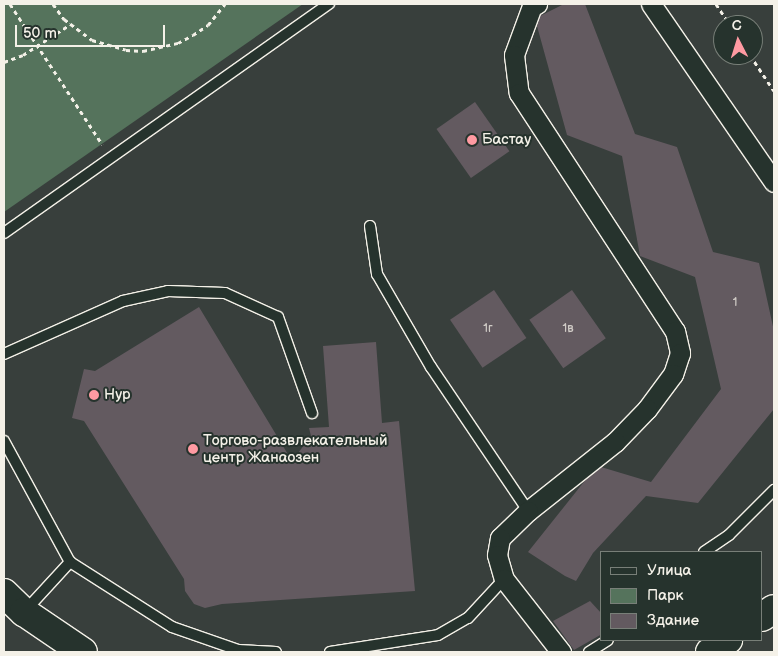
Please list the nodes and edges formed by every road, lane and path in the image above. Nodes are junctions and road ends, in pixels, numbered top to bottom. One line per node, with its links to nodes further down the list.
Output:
1 (10, 4): 10 (path)
2 (53, 4): 9 (path)
3 (225, 4): 9 (path)
4 (330, 4): 17 (lane)
5 (537, 4): 22 (street)
6 (651, 4): 15 (street)
7 (716, 4): 8 (path)
8 (723, 15)
9 (71, 24): 10 (path)
10 (38, 46): 11 (path); 14 (path)
11 (4, 62)
12 (757, 65): 13 (path)
13 (774, 91)
14 (102, 144)
15 (774, 182)
16 (370, 226): 22 (lane)
17 (4, 234)
18 (4, 354): 19 (lane)
19 (312, 413)
20 (4, 441): 24 (lane)
21 (774, 490): 23 (lane)
22 (528, 512): 25 (street)
23 (705, 551)
24 (70, 562): 28 (lane); 33 (lane)
25 (504, 579): 34 (lane); 35 (street)
26 (4, 593): 28 (street)
27 (774, 609): 29 (street)
28 (24, 612): 32 (street)
29 (763, 616)
30 (606, 641): 36 (lane)
31 (726, 641): 37 (street)
32 (83, 652)
33 (276, 652)
34 (330, 652)
35 (560, 652)
36 (589, 652)
37 (710, 652)

